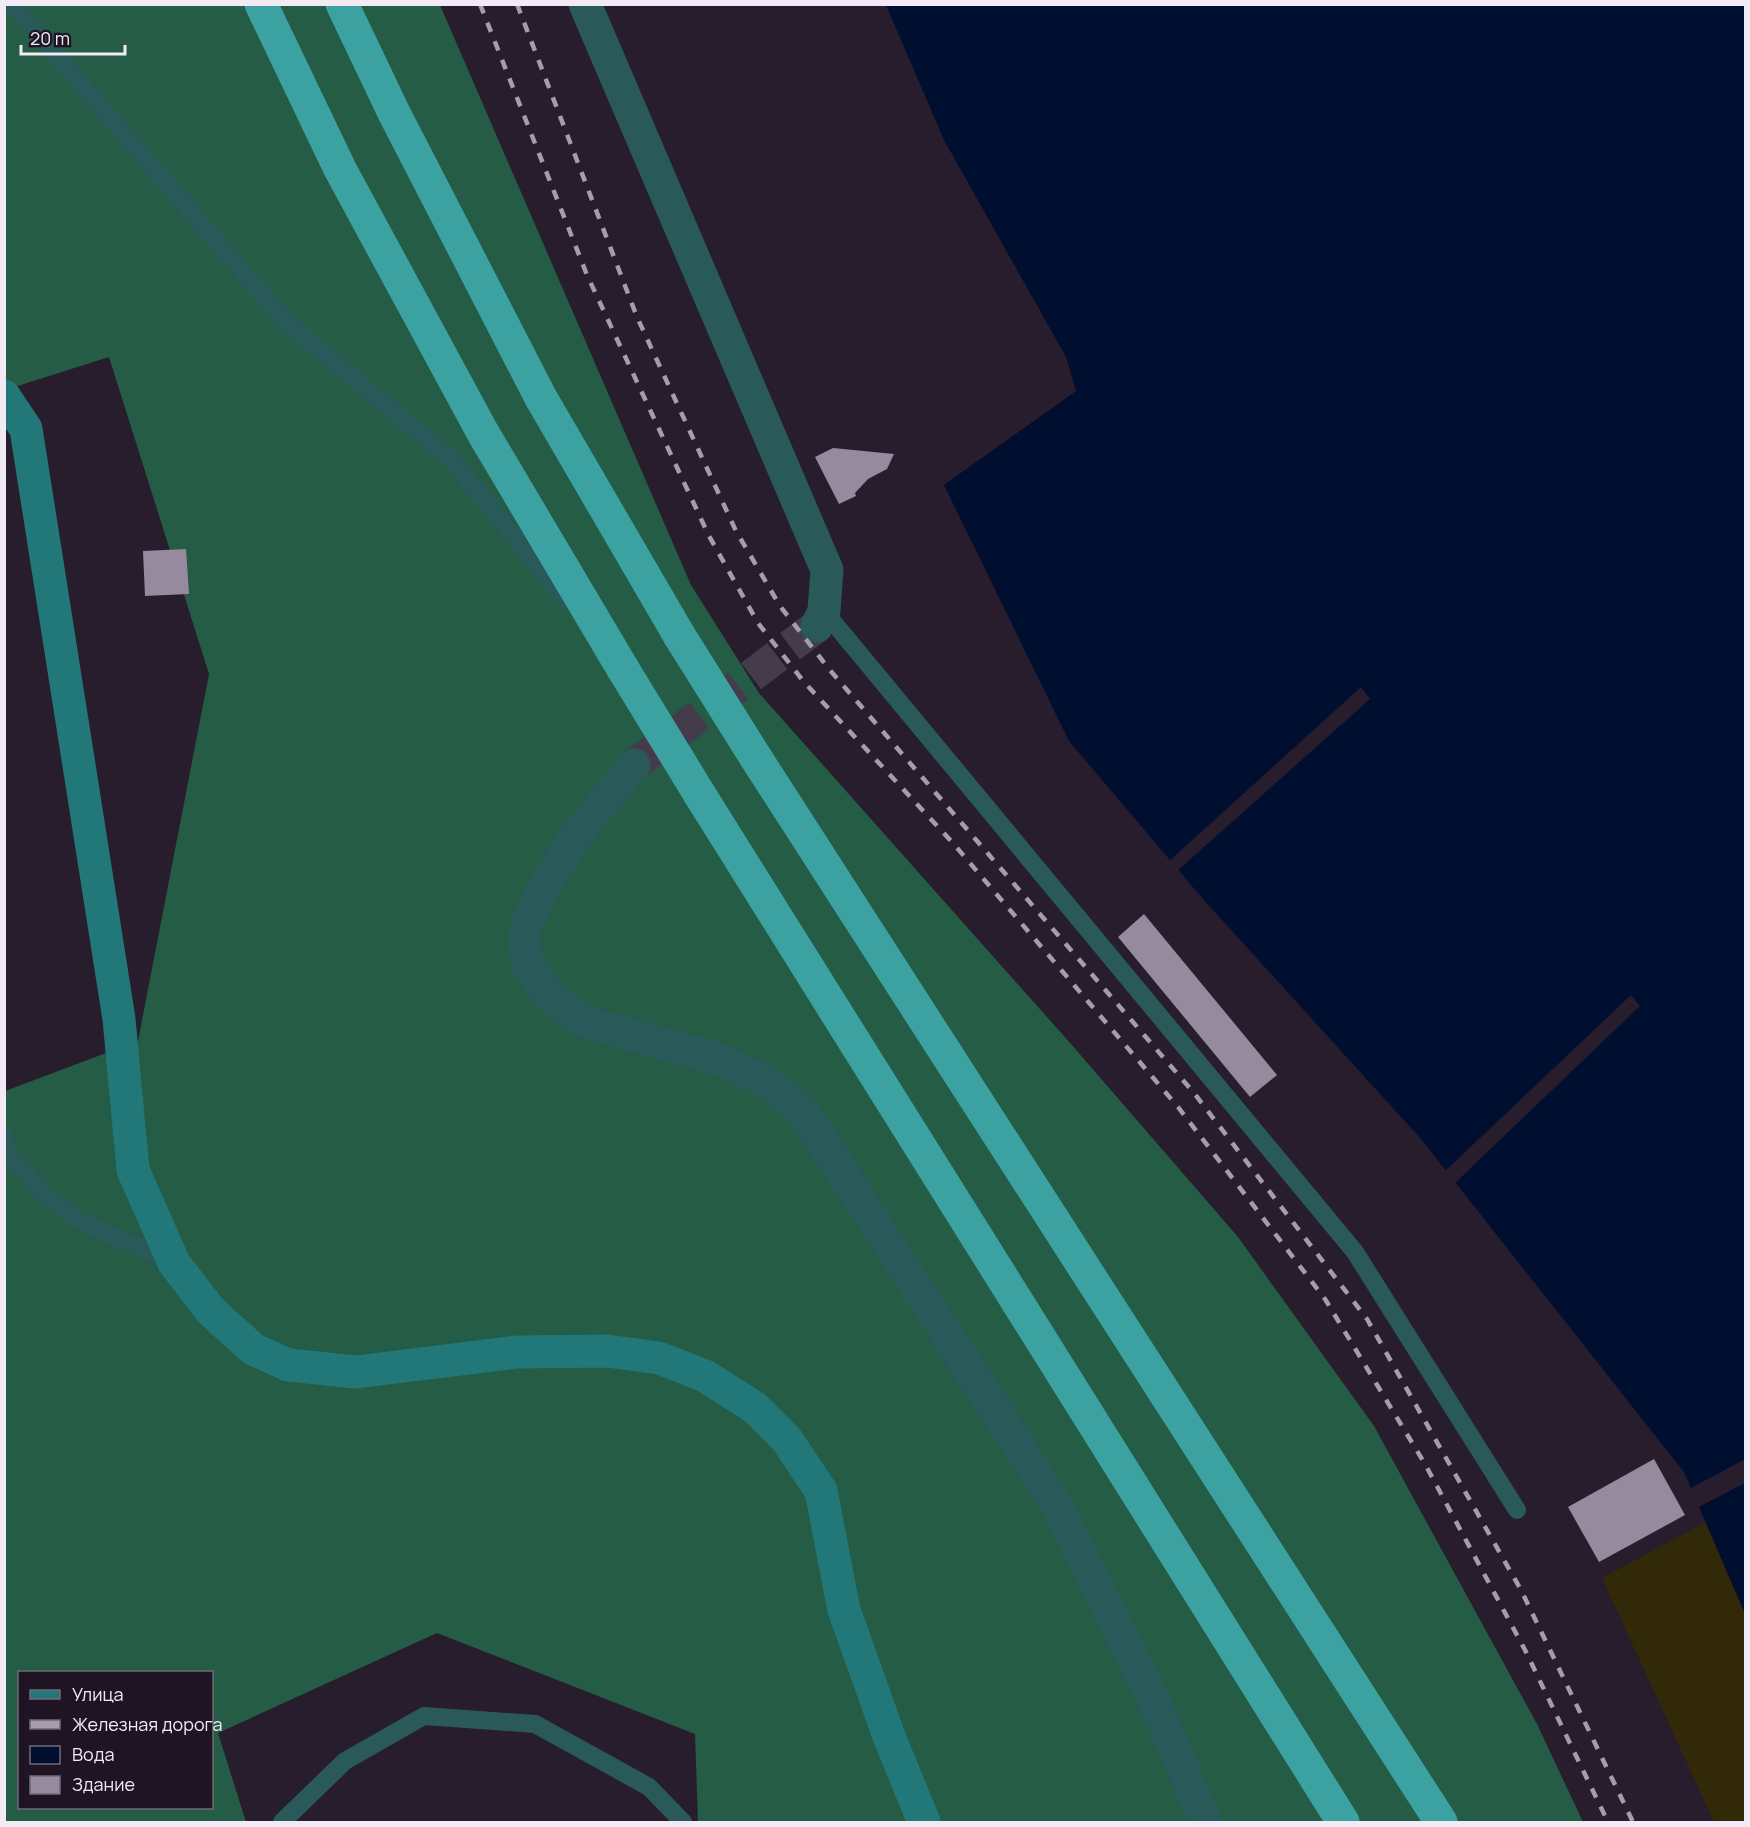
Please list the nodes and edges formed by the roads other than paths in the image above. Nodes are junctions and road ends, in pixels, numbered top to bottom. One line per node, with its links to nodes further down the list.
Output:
1 (12, 4): 7 (lane)
2 (261, 4): 7 (highway)
3 (342, 4): 17 (highway, bridge)
4 (585, 4): 6 (street)
5 (4, 396): 10 (street)
6 (820, 618): 11 (lane)
7 (623, 669): 16 (highway, bridge)
8 (634, 765): 15 (street)
9 (4, 1136): 10 (lane)
10 (174, 1263): 14 (street)
11 (1517, 1510)
12 (282, 1822): 13 (lane)
13 (683, 1822)
14 (924, 1822)
15 (1206, 1822)
16 (1343, 1822)
17 (1441, 1822)

